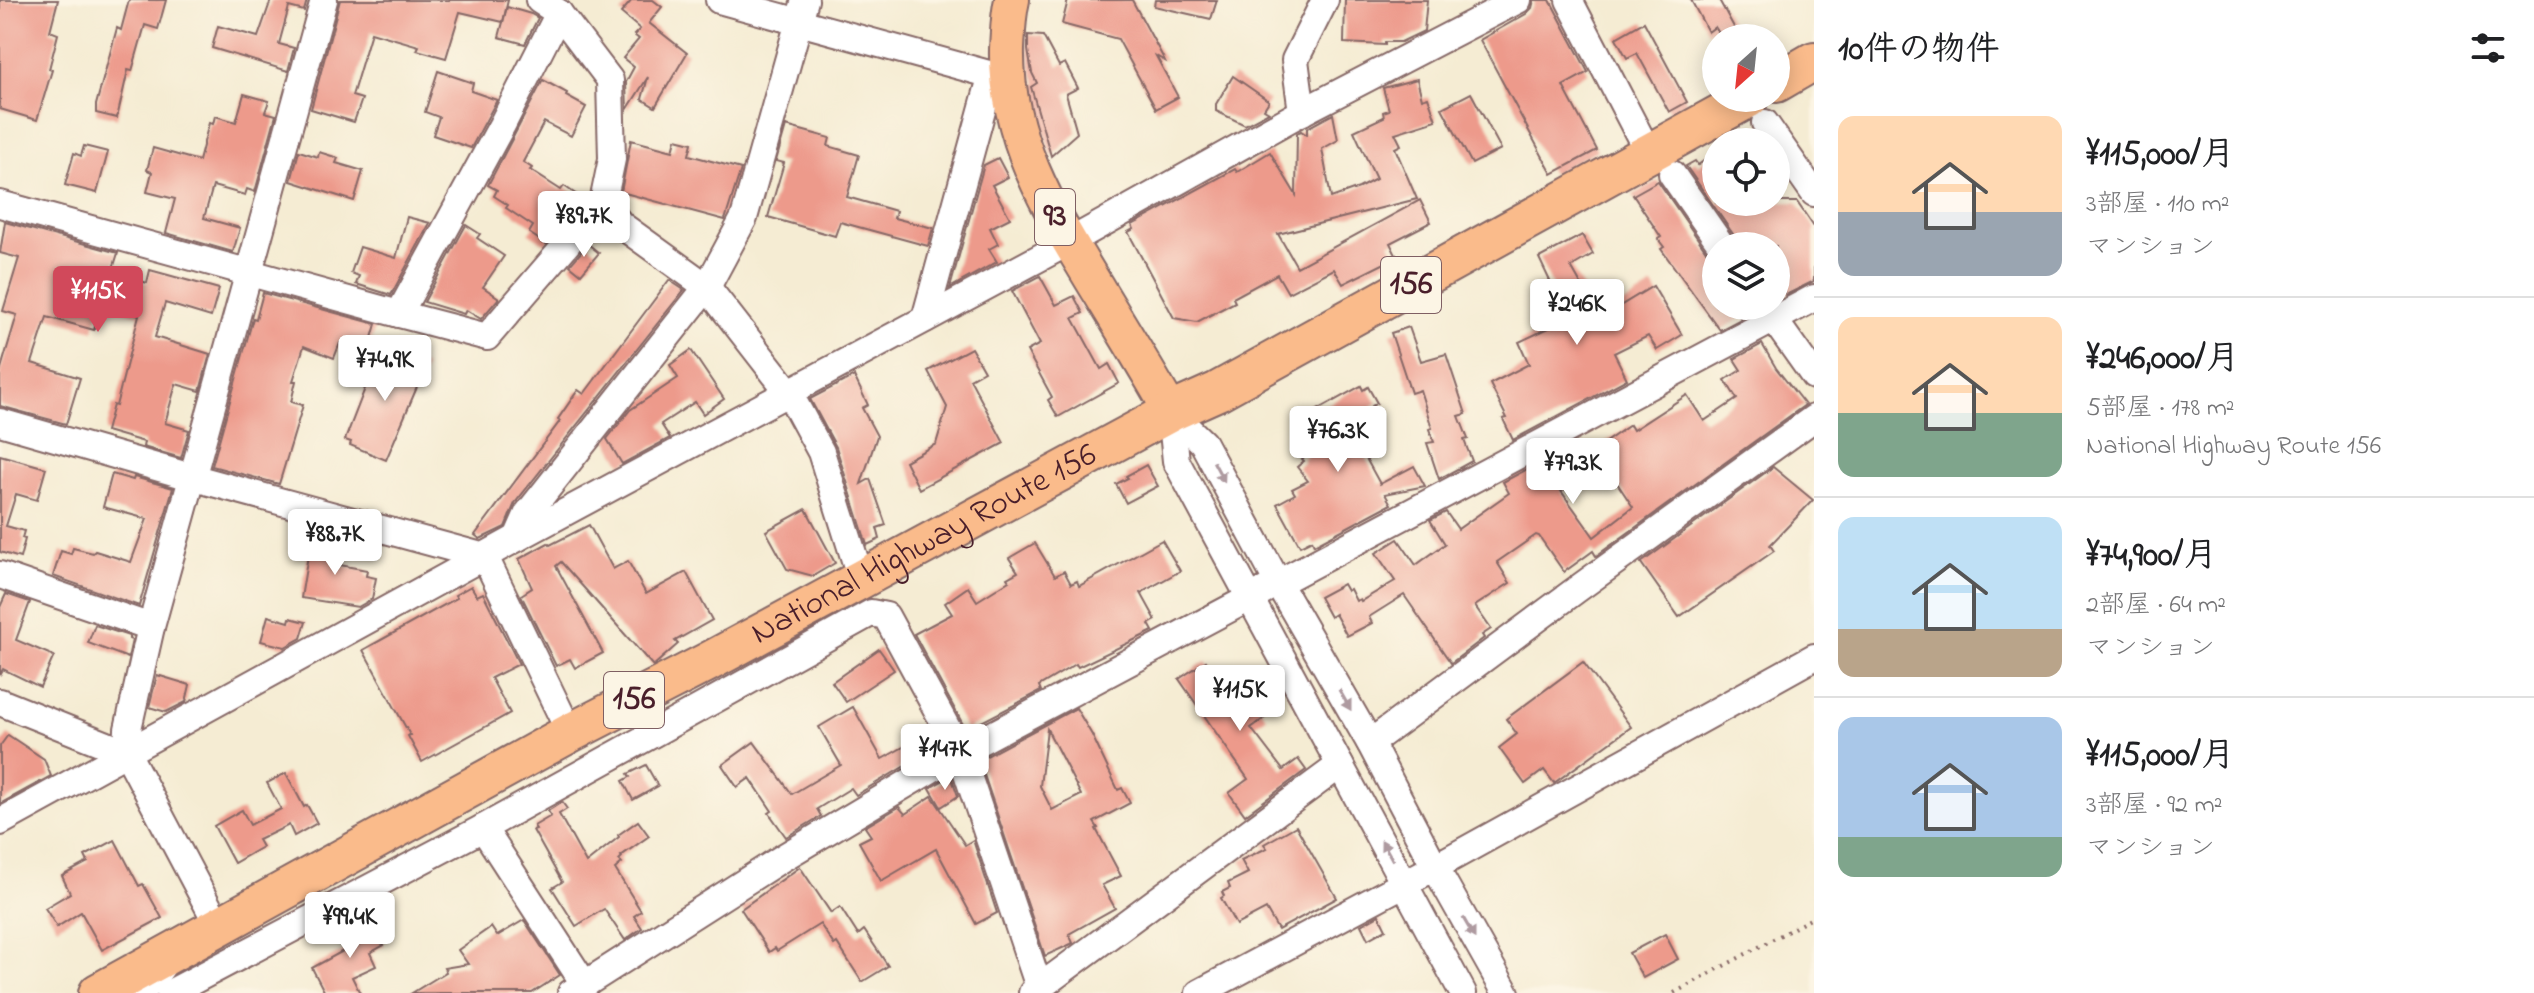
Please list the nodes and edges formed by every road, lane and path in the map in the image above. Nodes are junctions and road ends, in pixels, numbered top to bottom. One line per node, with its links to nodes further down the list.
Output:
1 (324, 0): 21 (street)
2 (719, 0): 8 (street)
3 (1012, 0): 11 (main road, 93)
4 (1325, 0): 12 (street)
5 (1518, 0): 12 (street)
6 (1569, 0): 15 (street)
7 (549, 7): 17 (street); 25 (street)
8 (802, 11): 11 (street); 22 (street)
9 (1814, 61): 10 (highway)
10 (1790, 75)
11 (999, 76): 20 (main road, 93); 26 (street)
12 (1302, 112): 20 (street)
13 (1755, 112): 15 (highway, National Highway Route 156 / 156)
14 (1758, 112): 16 (street)
15 (1661, 164): 19 (street); 31 (highway, National Highway Route 156 / 156)
16 (1814, 193)
17 (603, 202): 22 (street); 25 (street)
18 (0, 204): 21 (street)
19 (1712, 232)
20 (1069, 242): 26 (street); 31 (main road, 93)
21 (247, 274): 25 (street); 34 (street)
22 (707, 287): 30 (street); 35 (street)
23 (1814, 298): 24 (street)
24 (1790, 306)
25 (399, 314)
26 (925, 319): 30 (street)
27 (1756, 320): 39 (street)
28 (1774, 320): 29 (street)
29 (1814, 376)
30 (788, 391): 35 (street); 38 (street)
31 (1171, 412): 38 (highway, National Highway Route 156 / 156); 39 (street, one-way to 39); 40 (street)
32 (1814, 418): 45 (street)
33 (0, 422): 34 (street)
34 (191, 477): 36 (street); 41 (street)
35 (517, 538): 36 (street)
36 (485, 557): 44 (street); 47 (street)
37 (0, 575): 41 (street)
38 (861, 579): 44 (highway, National Highway Route 156 / 156)
39 (1278, 583): 40 (street); 45 (street, one-way to 45)
40 (1249, 598): 46 (street); 48 (street)
41 (151, 627): 47 (street)
42 (1814, 657): 51 (street)
43 (0, 702): 47 (street)
44 (570, 733): 54 (highway, National Highway Route 156 / 156)
45 (1370, 743): 51 (street)
46 (960, 752): 50 (street); 56 (street); 57 (street)
47 (127, 753): 49 (street); 54 (street)
48 (1340, 765): 52 (street, one-way to 48); 57 (street)
49 (0, 822)
50 (483, 828): 56 (street); 60 (street)
51 (1435, 867): 52 (street); 63 (street, one-way to 63)
52 (1404, 883): 61 (street); 62 (street)
53 (1814, 917): 64 (path)
54 (219, 927): 55 (highway, National Highway Route 156 / 156)
55 (171, 954): 58 (highway, National Highway Route 156 / 156); 59 (street)
56 (578, 989)
57 (1038, 991)
58 (98, 993)
59 (142, 993)
60 (170, 993)
61 (1199, 993)
62 (1463, 993)
63 (1506, 993)
64 (1674, 993)

